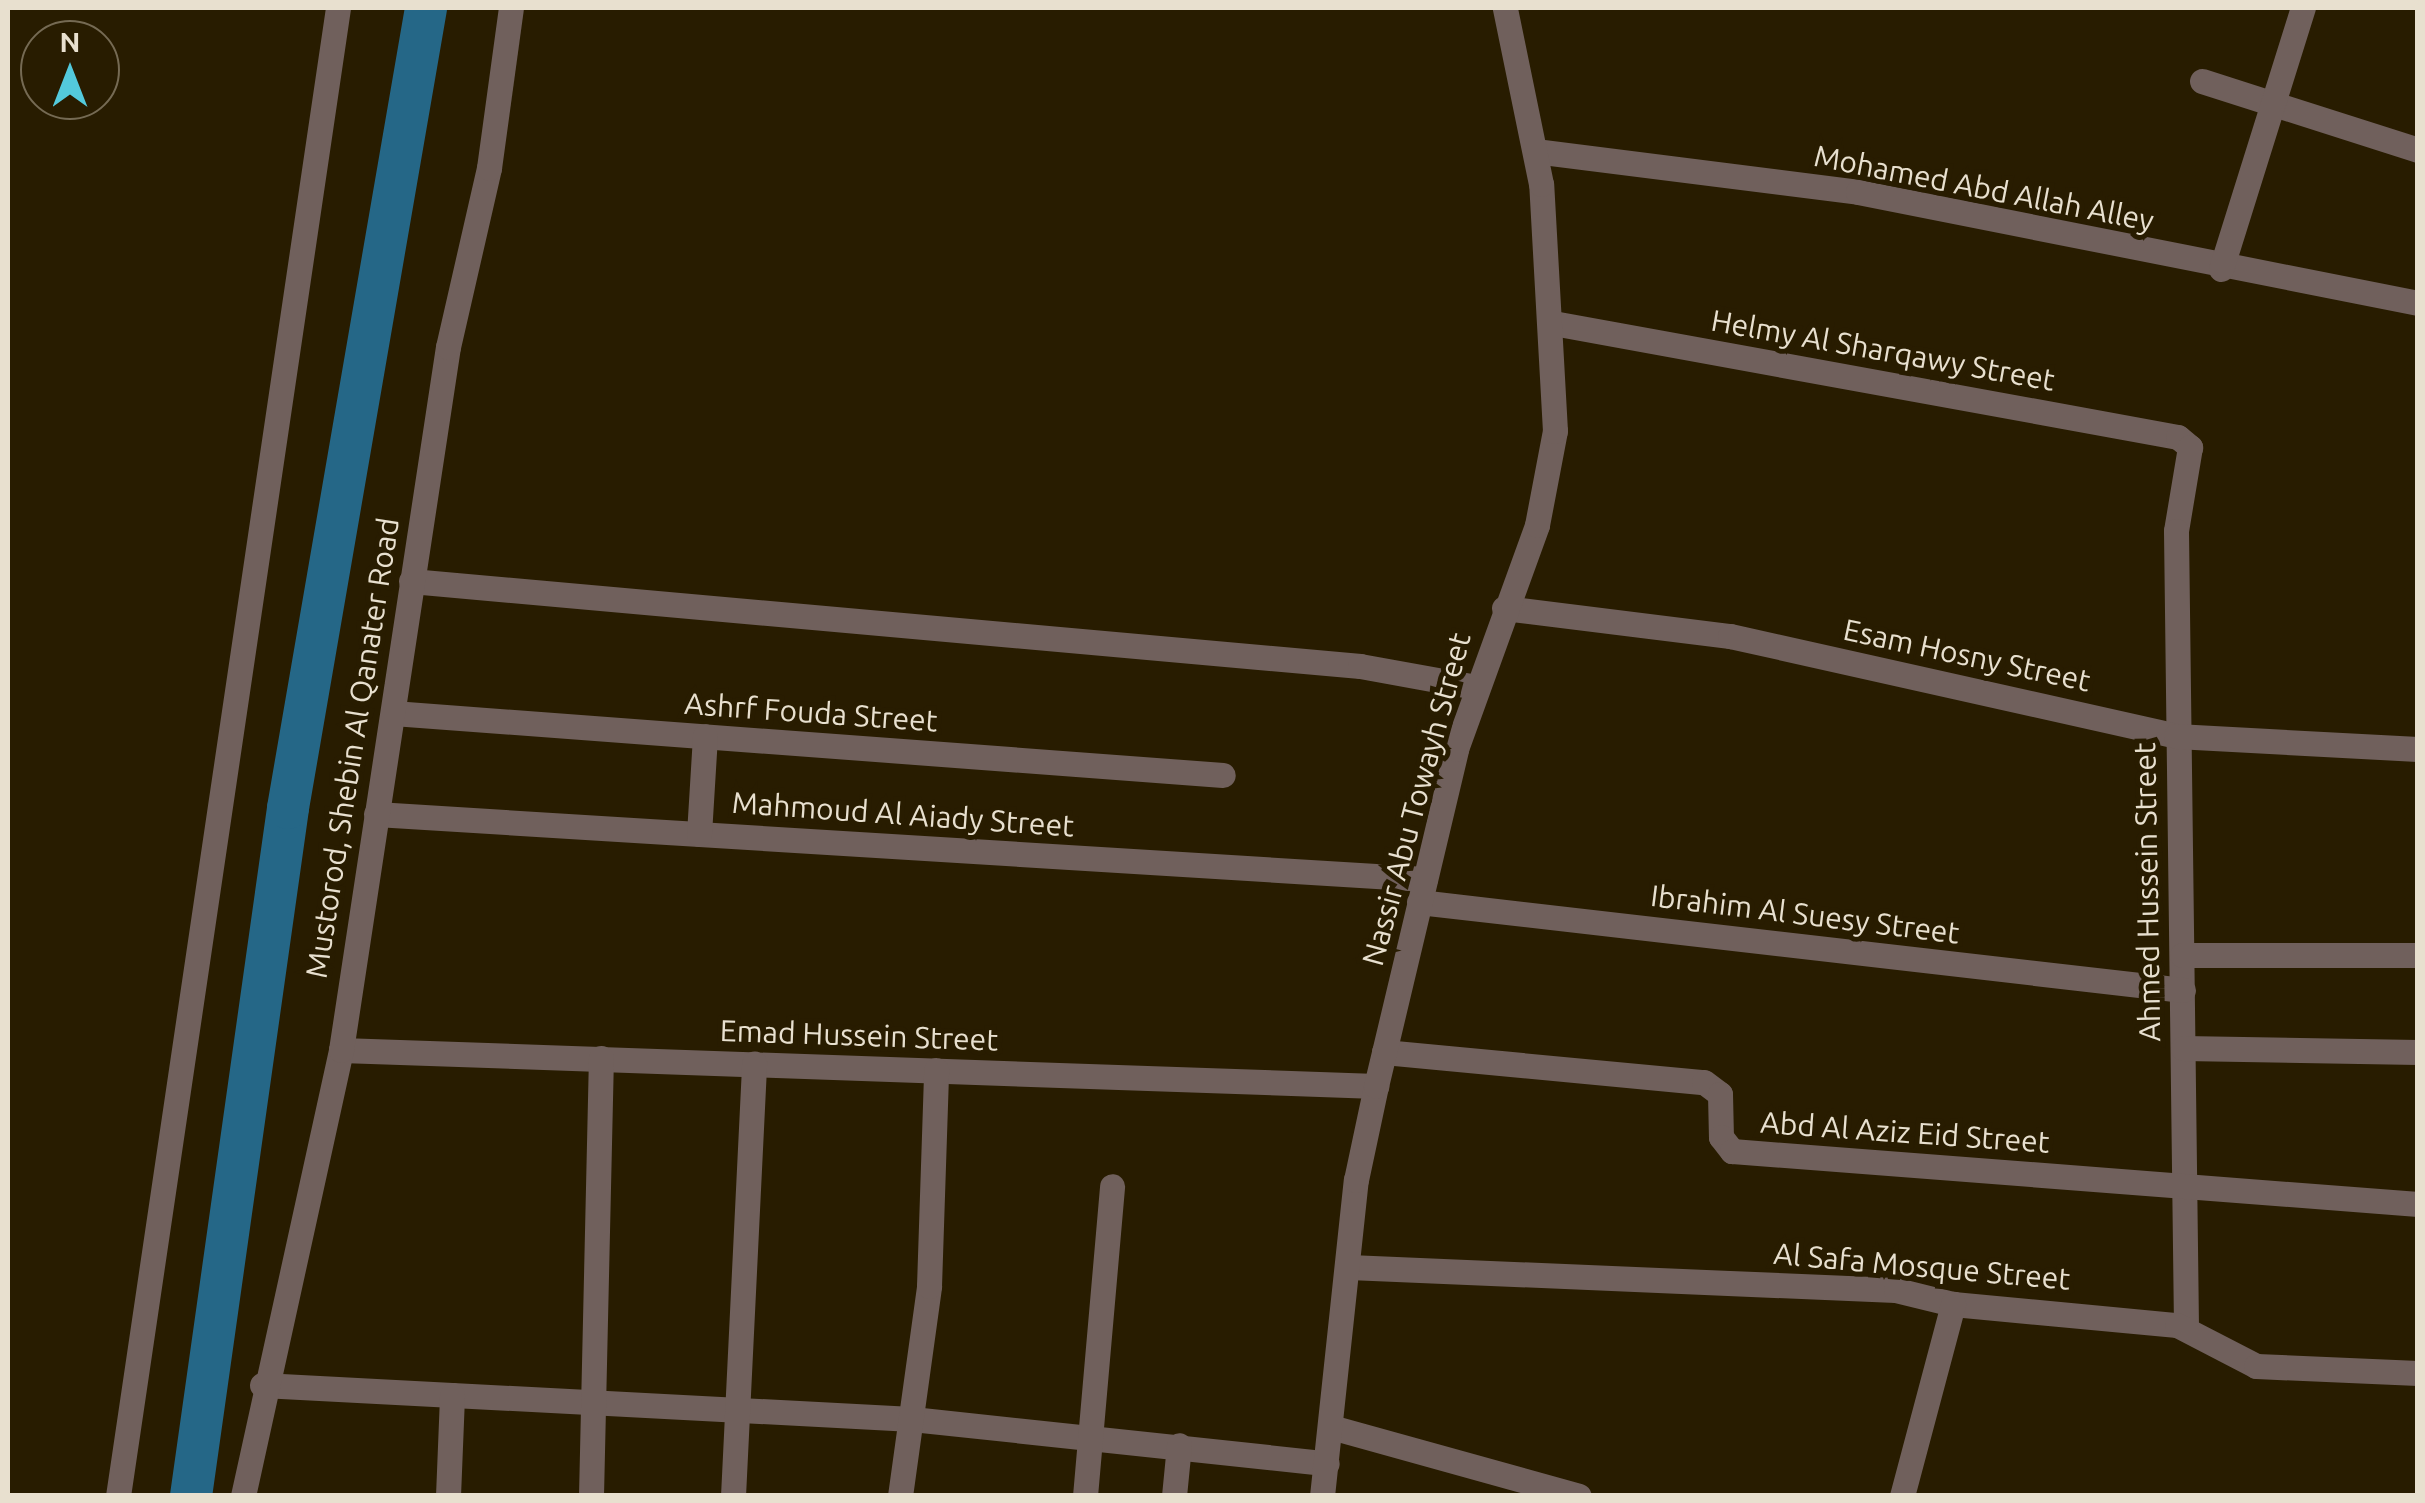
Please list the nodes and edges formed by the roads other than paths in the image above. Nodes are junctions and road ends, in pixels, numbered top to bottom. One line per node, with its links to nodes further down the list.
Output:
1 (338, 8): 51 (street)
2 (511, 8): 13 (street, Mustorod, Shebin Al Qanater Road)
3 (1505, 8): 8 (street, Nassir Abu Towayh Street)
4 (2303, 8): 6 (street)
5 (2202, 81): 6 (street)
6 (2273, 104): 7 (street); 9 (street)
7 (2418, 150)
8 (1535, 151): 9 (street, Mohamed Abd Allah Alley); 11 (street, Nassir Abu Towayh Street)
9 (2221, 269): 10 (street, Mohamed Abd Allah Alley)
10 (2418, 303)
11 (1553, 322): 12 (street, Helmy Al Sharqawy Street); 14 (street, Nassir Abu Towayh Street)
12 (2190, 456): 18 (street, Ahmed Hussein Street)
13 (410, 581): 15 (street); 16 (street, Mustorod, Shebin Al Qanater Road)
14 (1504, 608): 15 (street, Nassir Abu Towayh Street); 18 (street, Esam Hosny Street)
15 (1475, 687): 23 (street, Nassir Abu Towayh Street)
16 (393, 713): 17 (street, Ashrf Fouda Street); 21 (street, Mustorod, Shebin Al Qanater Road)
17 (705, 736): 20 (street, Ashrf Fouda Street); 22 (street)
18 (2176, 736): 19 (street, Esam Hosny Street); 25 (street, Ahmed Hussein Street)
19 (2418, 749)
20 (1223, 775)
21 (376, 814): 22 (street, Mahmoud Al Aiady Street); 28 (street, Mustorod, Shebin Al Qanater Road)
22 (699, 834): 23 (street, Mahmoud Al Aiady Street)
23 (1422, 890): 26 (street, Ibrahim Al Suesy Street); 29 (street, Nassir Abu Towayh Street)
24 (2418, 955): 25 (street)
25 (2182, 956): 26 (street, Ahmed Hussein Street)
26 (2183, 990): 27 (street, Ahmed Hussein Street)
27 (2183, 1048): 30 (street); 36 (street, Ahmed Hussein Street)
28 (341, 1050): 31 (street, Emad Hussein Street); 42 (street, Mustorod, Shebin Al Qanater Road)
29 (1384, 1052): 34 (street, Nassir Abu Towayh Street); 36 (street, Abd Al Aziz Eid Street)
30 (2418, 1052)
31 (601, 1058): 32 (street, Emad Hussein Street); 44 (street)
32 (754, 1064): 33 (street, Emad Hussein Street); 45 (street)
33 (936, 1070): 34 (street, Emad Hussein Street); 46 (street)
34 (1376, 1086): 38 (street, Nassir Abu Towayh Street)
35 (1112, 1186): 48 (street)
36 (2184, 1186): 37 (street, Abd Al Aziz Eid Street); 40 (street, Ahmed Hussein Street)
37 (2418, 1204)
38 (1349, 1267): 39 (street, Al Safa Mosque Street); 47 (street, Nassir Abu Towayh Street)
39 (1953, 1304): 40 (street, Al Safa Mosque Street); 61 (street)
40 (2186, 1328): 41 (street, Al Safa Mosque Street)
41 (2418, 1373)
42 (262, 1384): 43 (street); 52 (street, Mustorod, Shebin Al Qanater Road)
43 (452, 1394): 44 (street); 53 (street)
44 (596, 1402): 45 (street); 54 (street)
45 (739, 1409): 46 (street); 55 (street)
46 (912, 1419): 48 (street); 56 (street)
47 (1331, 1427): 50 (street, Nassir Abu Towayh Street); 60 (street)
48 (1090, 1435): 49 (street); 57 (street)
49 (1179, 1445): 50 (street); 58 (street)
50 (1327, 1463): 59 (street, Nassir Abu Towayh Street)
51 (118, 1496)
52 (242, 1496)
53 (448, 1496)
54 (591, 1496)
55 (733, 1496)
56 (900, 1496)
57 (1085, 1496)
58 (1174, 1496)
59 (1322, 1496)
60 (1579, 1496)
61 (1902, 1496)

